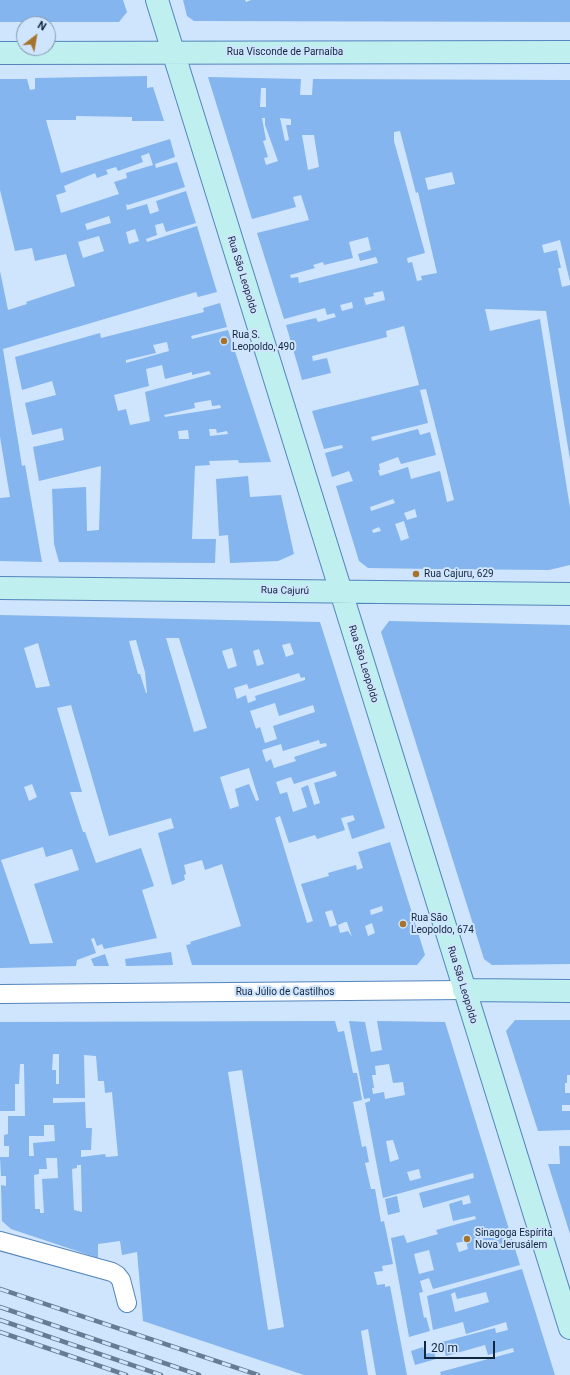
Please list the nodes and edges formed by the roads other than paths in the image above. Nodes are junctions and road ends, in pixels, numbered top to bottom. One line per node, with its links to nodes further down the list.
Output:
1 (157, 0): 2 (street, Rua São Leopoldo)
2 (173, 52): 3 (street, Rua Visconde de Parnaíba); 4 (street, Rua Visconde de Parnaíba); 6 (street, Rua São Leopoldo)
3 (570, 52)
4 (0, 53)
5 (0, 588): 6 (street, Rua Cajurú)
6 (340, 592): 7 (street, Rua Cajurú); 8 (street, Rua São Leopoldo)
7 (570, 594)
8 (464, 990): 9 (street, Rua Júlio de Castilhos); 10 (street, Rua Júlio de Castilhos); 13 (street, Rua São Leopoldo)
9 (570, 991)
10 (0, 994)
11 (0, 1241): 12 (street)
12 (127, 1303)
13 (570, 1328)

